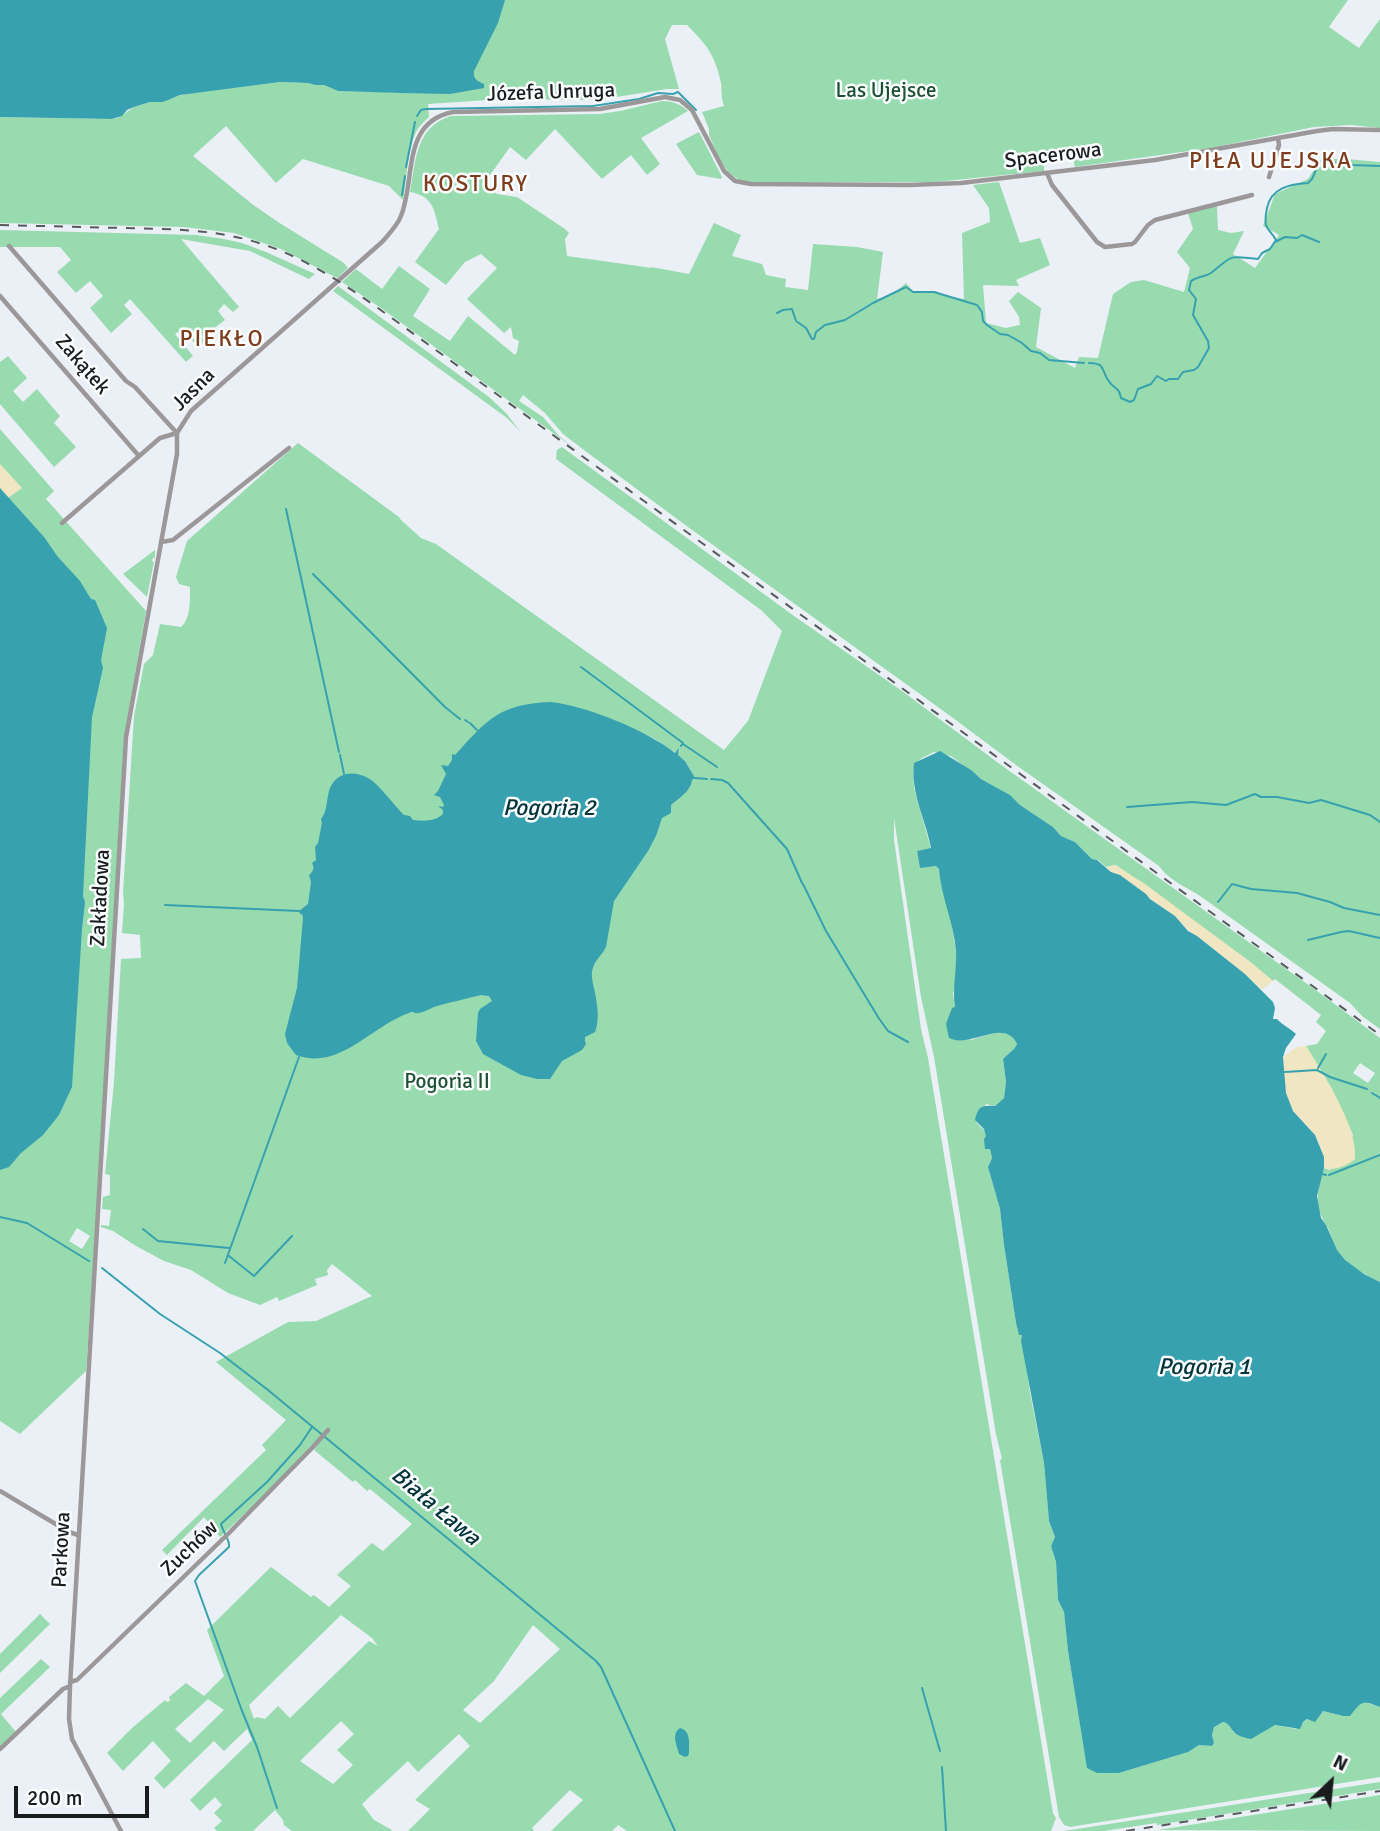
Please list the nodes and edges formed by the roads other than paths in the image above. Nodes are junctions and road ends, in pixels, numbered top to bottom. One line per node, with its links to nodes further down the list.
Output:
1 (1380, 130): 2 (street, Spacerowa)
2 (1278, 138): 4 (street, Spacerowa); 6 (street)
3 (410, 172): 5 (street, Józefa Unruga); 10 (street, Jasna)
4 (1047, 173): 5 (street, Spacerowa); 7 (street)
5 (729, 177)
6 (1269, 177)
7 (1252, 195)
8 (9, 246): 10 (street)
9 (0, 296): 12 (street, Zakątek)
10 (177, 433): 12 (street, Jasna); 14 (street, Zakładowa)
11 (289, 448): 14 (street)
12 (139, 456): 13 (street, Jasna)
13 (62, 523)
14 (161, 542): 15 (street, Zakładowa)
15 (96, 1258): 18 (street, Parkowa)
16 (327, 1431): 19 (street, Zuchów)
17 (0, 1491): 18 (street)
18 (78, 1535): 19 (street, Parkowa)
19 (70, 1684): 20 (street, Zuchów); 21 (street, Parkowa)
20 (0, 1749)
21 (121, 1831)

